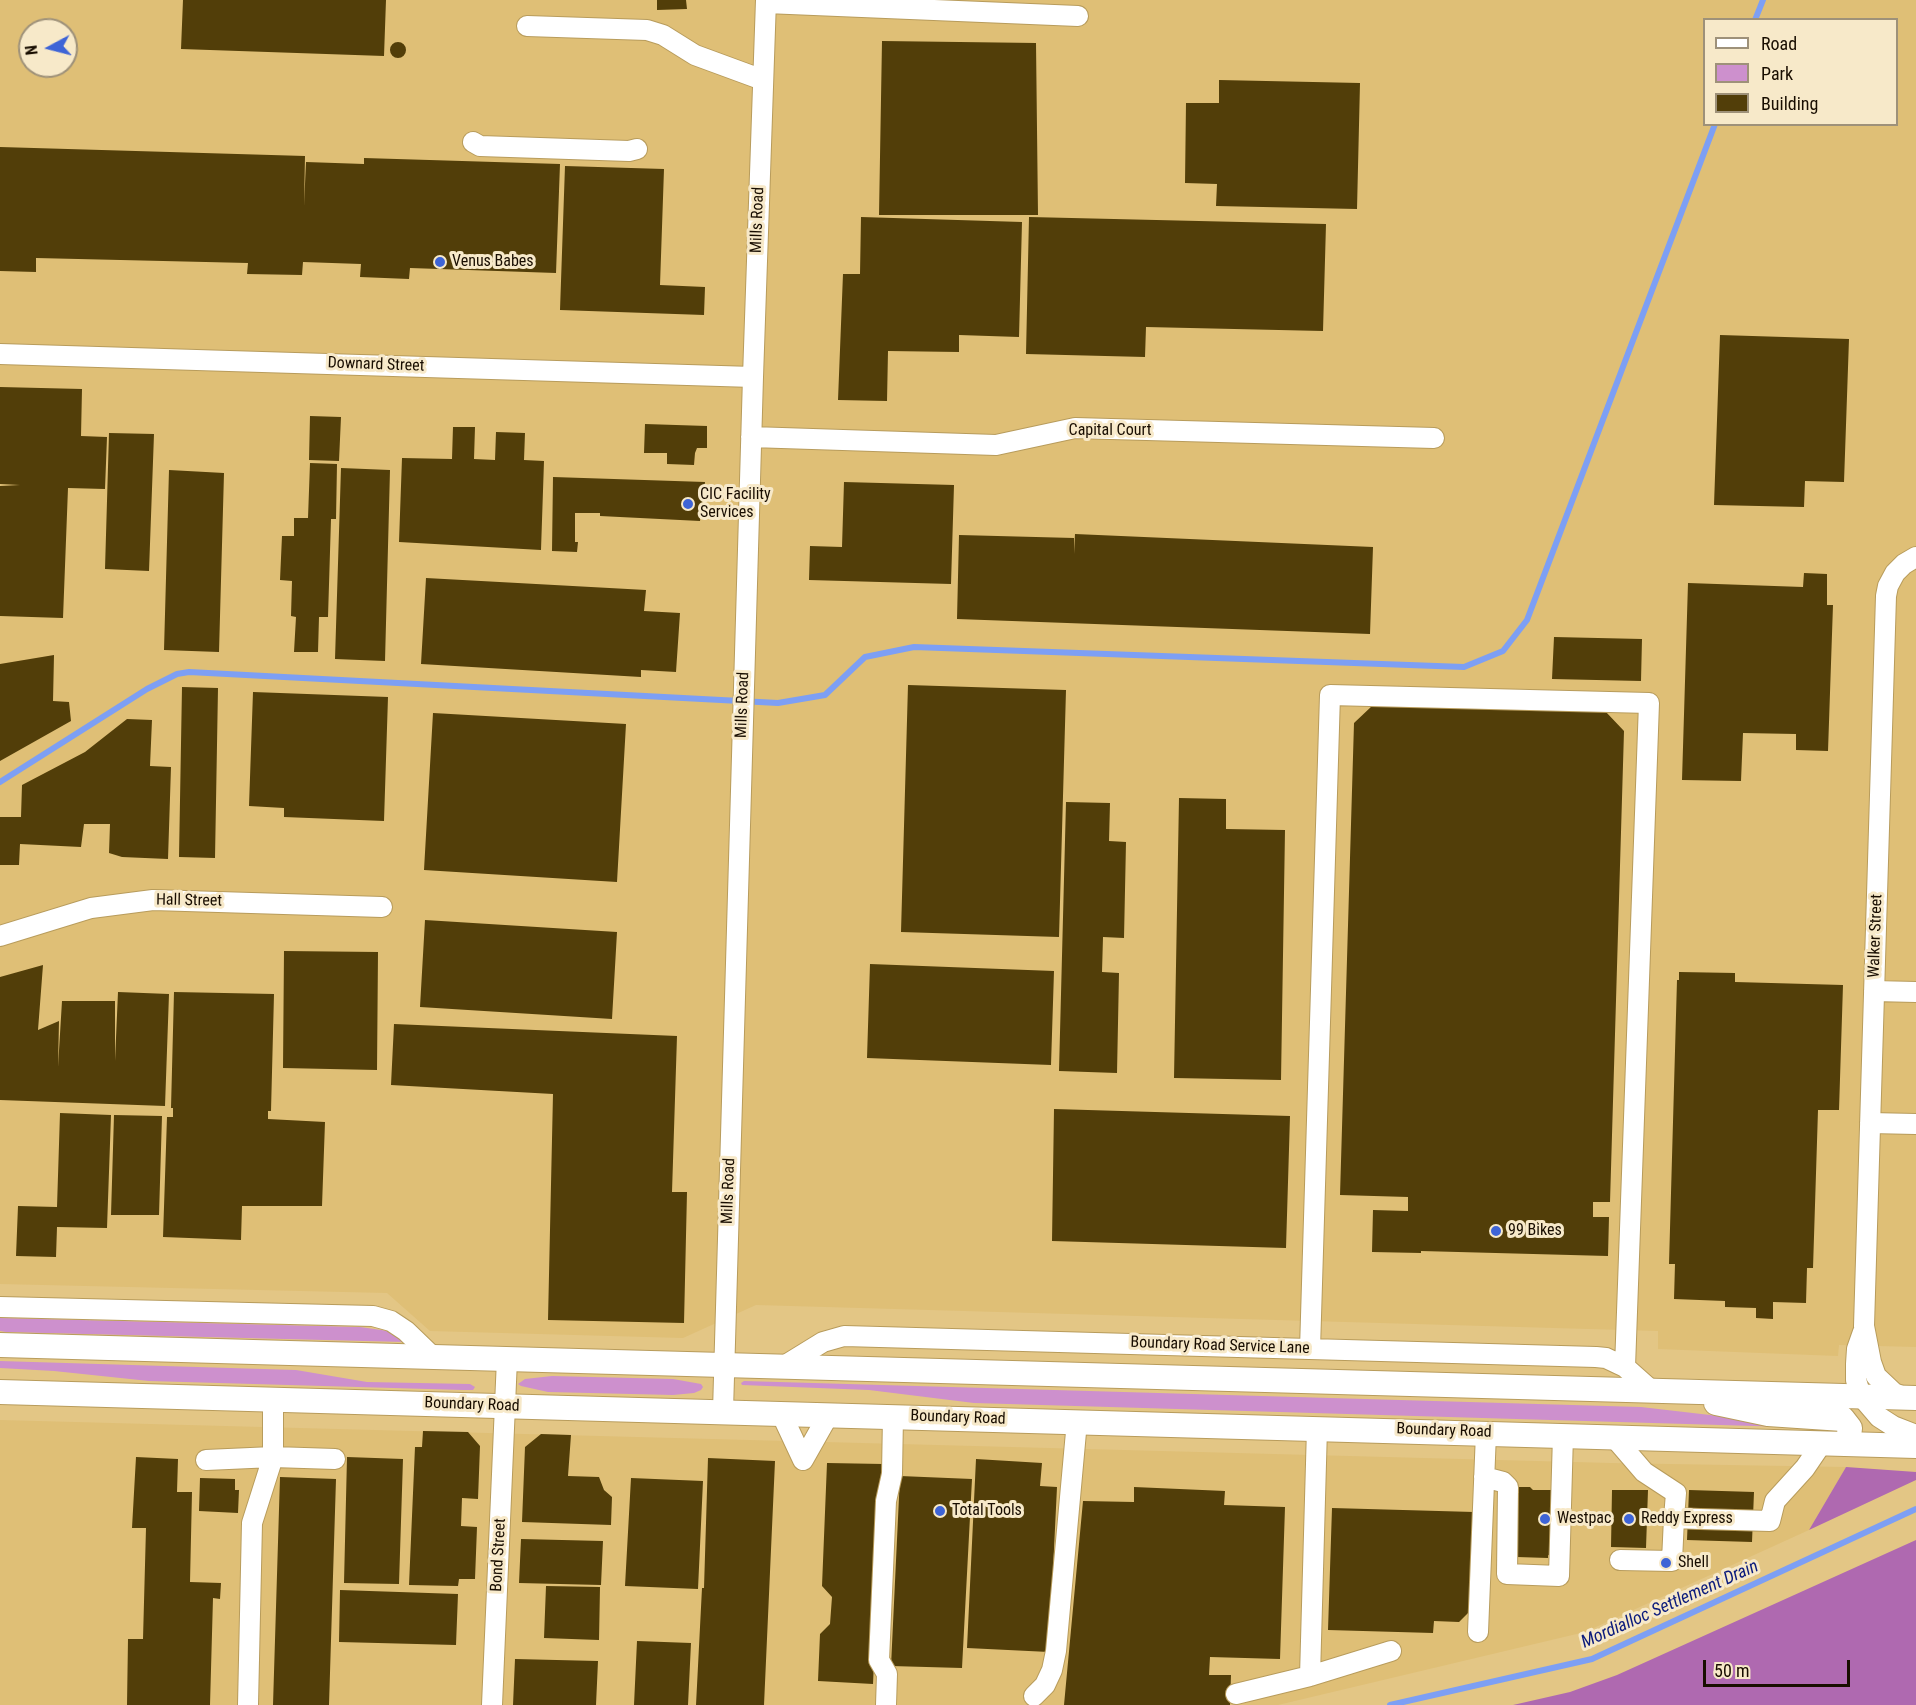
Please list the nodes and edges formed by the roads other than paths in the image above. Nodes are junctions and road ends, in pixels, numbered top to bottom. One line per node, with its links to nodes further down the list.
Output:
1 (766, 1): 2 (street); 4 (street, Mills Road)
2 (1078, 16)
3 (527, 26): 4 (street)
4 (763, 80): 8 (street, Mills Road)
5 (473, 142): 6 (street)
6 (637, 149)
7 (0, 354): 8 (street, Downard Street)
8 (753, 377): 9 (street, Mills Road)
9 (751, 437): 10 (street, Capital Court); 24 (street, Mills Road)
10 (1434, 438)
11 (1916, 557): 14 (street, Walker Street)
12 (382, 907): 13 (street, Hall Street)
13 (0, 936)
14 (1874, 991): 15 (street); 16 (street, Walker Street)
15 (1916, 992)
16 (1870, 1123): 17 (street); 19 (street, Walker Street)
17 (1916, 1124)
18 (0, 1307): 22 (street)
19 (1864, 1326): 30 (street, Walker Street); 31 (street, Walker Street)
20 (0, 1345): 22 (main road)
21 (1310, 1349): 25 (street, Boundary Road Service Lane); 26 (street, Boundary Road Service Lane); 26 (street)
22 (433, 1357): 23 (main road)
23 (507, 1359): 24 (main road); 33 (street, Bond Street)
24 (724, 1364): 25 (main road); 34 (street, Mills Road)
25 (784, 1366): 27 (main road)
26 (1625, 1367): 27 (street, Boundary Road Service Lane)
27 (1652, 1391): 29 (main road)
28 (0, 1392): 32 (main road, Boundary Road)
29 (1676, 1392): 30 (main road); 45 (main road)
30 (1861, 1396): 31 (main road); 42 (street)
31 (1911, 1398)
32 (273, 1400): 33 (main road, Boundary Road); 47 (street)
33 (505, 1406): 34 (main road, Boundary Road); 61 (street, Bond Street)
34 (723, 1411): 35 (main road, Boundary Road)
35 (781, 1413): 36 (main road, Boundary Road); 36 (street)
36 (830, 1414): 37 (main road, Boundary Road)
37 (893, 1416): 38 (main road, Boundary Road); 62 (street)
38 (1077, 1421): 39 (main road, Boundary Road); 59 (street)
39 (1317, 1428): 40 (main road, Boundary Road); 57 (street)
40 (1486, 1433): 41 (main road, Boundary Road); 50 (street)
41 (1563, 1435): 43 (main road, Boundary Road); 54 (street)
42 (1916, 1435)
43 (1613, 1436): 44 (main road, Boundary Road); 51 (street)
44 (1822, 1443): 45 (main road, Boundary Road); 51 (street)
45 (1848, 1444): 46 (main road, Boundary Road)
46 (1916, 1446)
47 (273, 1457): 48 (street); 49 (street); 60 (street)
48 (335, 1459)
49 (206, 1460)
50 (1484, 1477): 53 (street); 54 (street)
51 (1674, 1518): 52 (street)
52 (1620, 1560)
53 (1480, 1574): 54 (street); 55 (street)
54 (1507, 1574)
55 (1478, 1632)
56 (1391, 1651): 57 (street)
57 (1310, 1676): 58 (street)
58 (1236, 1694)
59 (1034, 1696)
60 (248, 1705)
61 (492, 1705)
62 (886, 1705)

